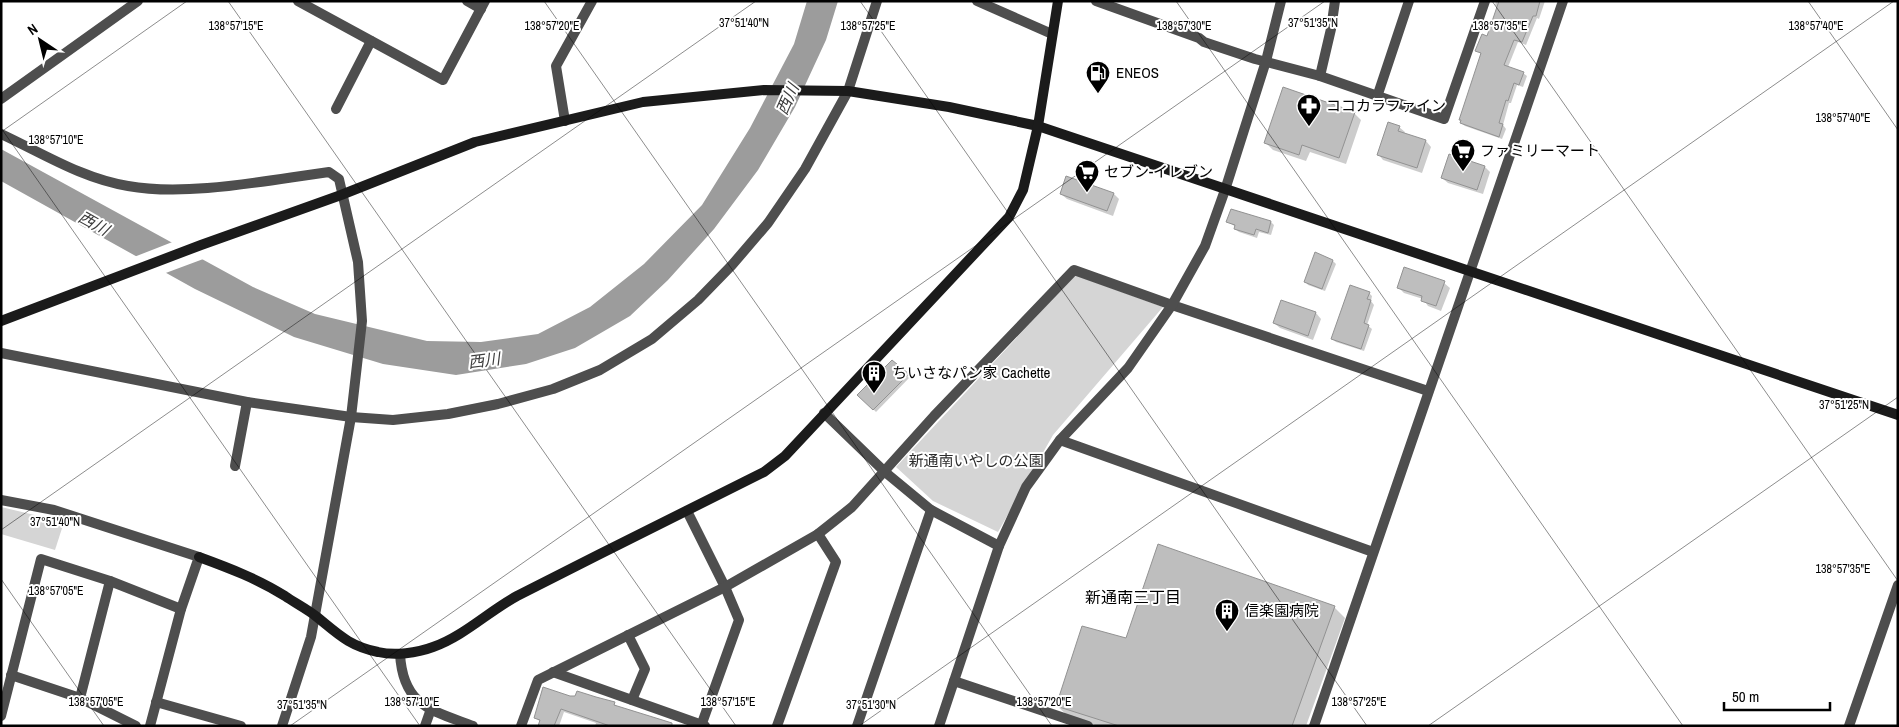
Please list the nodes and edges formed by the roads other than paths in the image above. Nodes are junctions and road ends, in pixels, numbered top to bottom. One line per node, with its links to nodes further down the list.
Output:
1 (138, 1): 21 (street)
2 (298, 1): 16 (street)
3 (467, 1): 14 (street)
4 (592, 1): 23 (street)
5 (877, 1): 19 (street)
6 (978, 1): 15 (street)
7 (1058, 1): 15 (street)
8 (1096, 1): 17 (street)
9 (1281, 1): 17 (street)
10 (1335, 1): 18 (street)
11 (1409, 1): 20 (street)
12 (1485, 1): 20 (street)
13 (1563, 1): 28 (street)
14 (483, 5): 16 (street)
15 (1052, 34): 24 (street)
16 (371, 41): 22 (street)
17 (1266, 61): 18 (street); 26 (street)
18 (1320, 76): 20 (street)
19 (848, 91): 23 (street); 24 (street); 36 (street)
20 (1377, 97)
21 (1, 99)
22 (336, 109)
23 (565, 121): 27 (street)
24 (1038, 126): 26 (street); 34 (street)
25 (1, 134): 27 (street)
26 (1225, 190): 28 (street); 29 (street)
27 (342, 195): 30 (street); 36 (street)
28 (1470, 272): 32 (street); 35 (street)
29 (1172, 305): 32 (street); 37 (street); 39 (street)
30 (1, 321)
31 (1, 353): 33 (street)
32 (1428, 391): 45 (street)
33 (246, 402): 36 (street); 38 (street)
34 (824, 413): 39 (street); 41 (street)
35 (1898, 415)
36 (352, 418): 51 (street)
37 (1060, 440): 44 (street); 45 (street)
38 (235, 466)
39 (884, 472): 42 (street); 43 (street)
40 (1, 500): 46 (street)
41 (687, 510): 49 (street); 53 (street)
42 (931, 510): 44 (street); 70 (street)
43 (818, 534): 49 (street); 69 (street)
44 (999, 546): 56 (street)
45 (1373, 552): 73 (street)
46 (199, 557): 50 (street); 51 (street)
47 (110, 581): 50 (street); 55 (street); 57 (street)
48 (1898, 585): 74 (street)
49 (725, 587): 52 (street); 62 (street)
50 (181, 609): 59 (street)
51 (315, 616): 53 (street); 66 (street)
52 (628, 635): 54 (street); 58 (street)
53 (400, 654): 61 (street)
54 (553, 672): 58 (street); 68 (street)
55 (11, 676): 57 (street); 60 (street)
56 (954, 681): 71 (street); 72 (street)
57 (80, 698): 63 (street)
58 (632, 700): 62 (street)
59 (156, 702): 64 (street); 65 (street)
60 (1, 716)
61 (428, 718): 67 (street)
62 (703, 725)
63 (136, 726)
64 (150, 726)
65 (242, 726)
66 (282, 726)
67 (473, 726)
68 (521, 726)
69 (777, 726)
70 (857, 726)
71 (939, 726)
72 (1088, 726)
73 (1314, 726)
74 (1849, 726)

